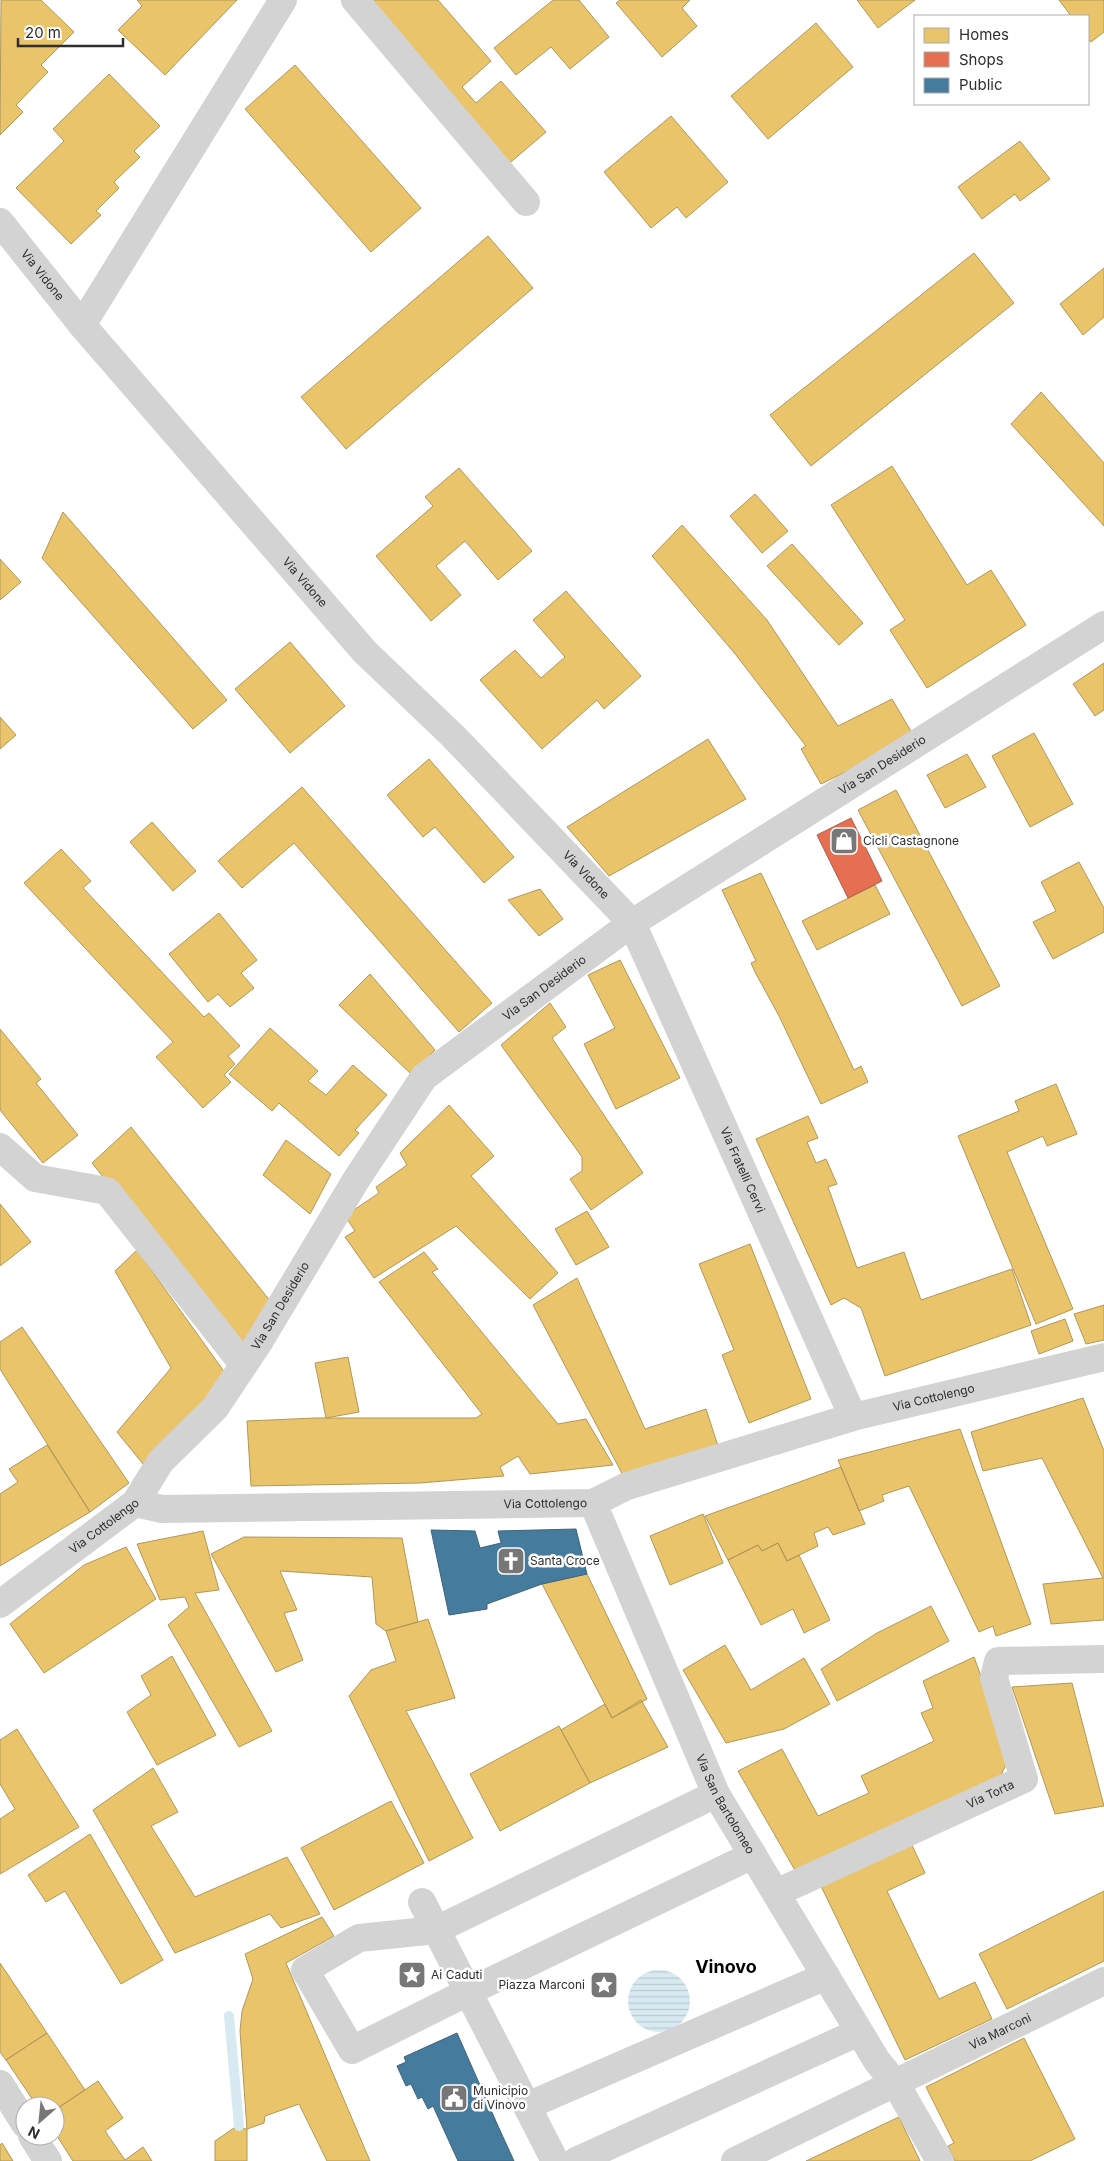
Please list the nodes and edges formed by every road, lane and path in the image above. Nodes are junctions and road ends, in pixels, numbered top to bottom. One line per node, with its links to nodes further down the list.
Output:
1 (283, 0): 5 (street)
2 (355, 0): 3 (street)
3 (526, 202)
4 (0, 222): 5 (street, Via Vidone)
5 (82, 325): 7 (street, Via Vidone)
6 (1104, 625): 7 (street, Via San Desiderio)
7 (632, 923): 10 (street, Via San Desiderio); 11 (street, Via Fratelli Cervi)
8 (0, 1147): 10 (street)
9 (1104, 1356): 11 (street, Via Cottolengo)
10 (243, 1364): 12 (street, Via San Desiderio)
11 (853, 1417): 13 (street, Via Cottolengo)
12 (135, 1503): 13 (street, Via Cottolengo); 14 (street, Via Cottolengo)
13 (594, 1503): 16 (street, Via San Bartolomeo)
14 (0, 1604)
15 (1104, 1659): 18 (street, Via Torta)
16 (716, 1794): 17 (street, Via San Bartolomeo); 20 (street)
17 (753, 1855): 18 (street, Via San Bartolomeo); 23 (street)
18 (776, 1893): 21 (street, Via San Bartolomeo)
19 (422, 1902): 20 (street)
20 (436, 1930): 23 (street); 23 (street)
21 (826, 1976): 24 (street, Via San Bartolomeo); 27 (street)
22 (1104, 1981): 26 (street, Via Marconi)
23 (468, 1992): 27 (street)
24 (859, 2032): 26 (street, Via San Bartolomeo); 32 (street)
25 (0, 2084): 28 (street)
26 (896, 2084): 33 (street); 34 (street, Via San Bartolomeo)
27 (527, 2106): 31 (street)
28 (15, 2108)
29 (38, 2146): 30 (street)
30 (48, 2161)
31 (555, 2161)
32 (576, 2161)
33 (735, 2161)
34 (940, 2161)

